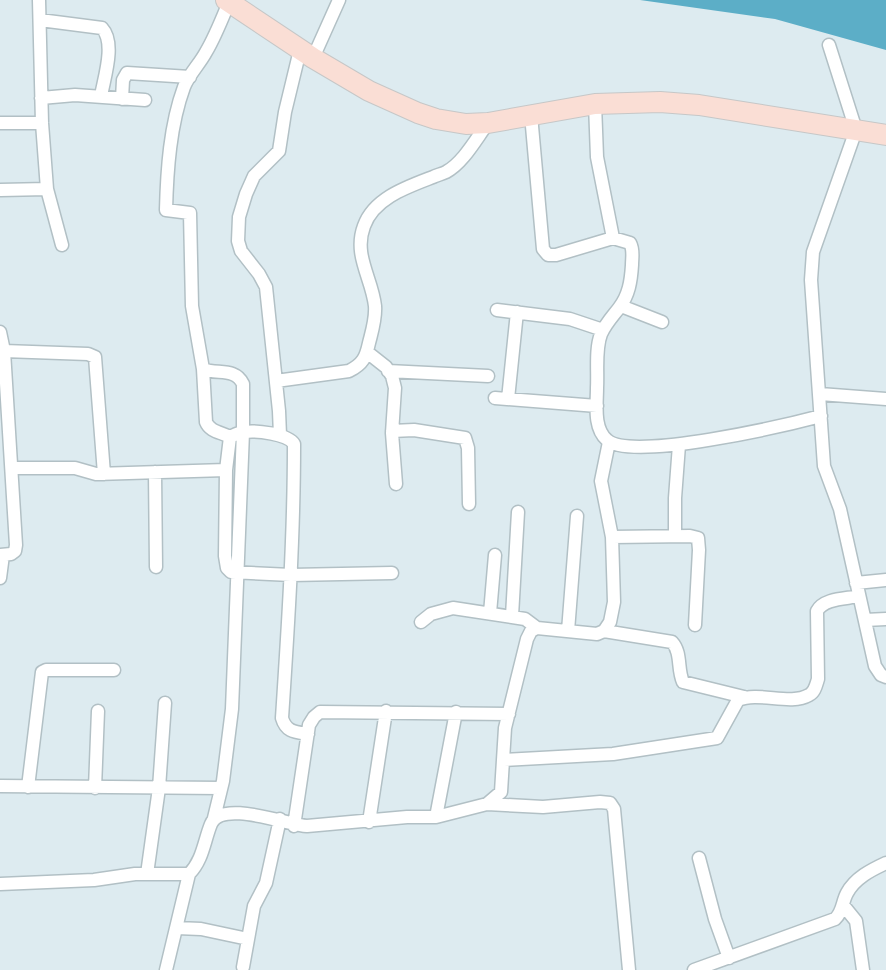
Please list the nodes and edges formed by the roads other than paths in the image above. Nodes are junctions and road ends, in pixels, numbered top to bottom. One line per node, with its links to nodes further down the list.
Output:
1 (39, 0): 4 (street)
2 (339, 0): 6 (street)
3 (228, 1): 6 (main road); 7 (street)
4 (40, 20): 8 (street); 9 (street)
5 (829, 45): 17 (street)
6 (306, 54): 16 (main road); 34 (street)
7 (190, 76): 10 (street); 31 (street)
8 (100, 96): 9 (street); 10 (street)
9 (41, 98): 15 (street)
10 (122, 99): 11 (street)
11 (145, 100)
12 (595, 104): 13 (main road); 17 (main road); 21 (street)
13 (531, 115): 16 (main road); 21 (street)
14 (0, 123): 15 (street)
15 (42, 123): 19 (street)
16 (488, 123): 30 (street)
17 (856, 130): 18 (main road); 35 (street)
18 (886, 135)
19 (47, 189): 20 (street); 22 (street)
20 (0, 190)
21 (613, 238): 23 (street)
22 (62, 245)
23 (621, 306): 26 (street); 27 (street)
24 (497, 310): 25 (street)
25 (517, 312): 27 (street); 37 (street)
26 (662, 322)
27 (603, 330): 39 (street)
28 (0, 332): 29 (street)
29 (4, 351): 47 (street); 50 (street)
30 (367, 352): 32 (street); 34 (street)
31 (203, 369): 42 (street); 44 (street)
32 (388, 371): 33 (street); 41 (street)
33 (488, 376)
34 (276, 381): 43 (street)
35 (820, 394): 38 (street); 40 (street)
36 (495, 398): 37 (street)
37 (508, 399): 39 (street)
38 (886, 399)
39 (597, 406): 45 (street)
40 (821, 416): 46 (street); 65 (street)
41 (392, 431): 51 (street); 52 (street)
42 (243, 432): 43 (street); 44 (street); 60 (street)
43 (280, 435): 62 (street)
44 (230, 437): 48 (street)
45 (609, 442): 46 (street); 56 (street)
46 (679, 445): 55 (street)
47 (12, 468): 50 (street); 57 (street)
48 (226, 470): 49 (street); 60 (street)
49 (155, 472): 50 (street); 59 (street)
50 (104, 474)
51 (396, 484)
52 (469, 504)
53 (518, 512): 68 (street)
54 (577, 516): 74 (street)
55 (675, 536): 56 (street); 72 (street)
56 (612, 537): 75 (street)
57 (2, 555): 63 (street)
58 (495, 555): 67 (street)
59 (156, 567)
60 (238, 573): 62 (street); 90 (street)
61 (392, 573): 62 (street)
62 (291, 575): 84 (street)
63 (0, 579)
64 (886, 580): 65 (street)
65 (856, 583): 66 (street)
66 (859, 596): 70 (street); 78 (street)
67 (490, 613): 68 (street); 71 (street)
68 (512, 616): 73 (street)
69 (886, 619): 70 (street)
70 (865, 620): 77 (street)
71 (421, 622)
72 (695, 625)
73 (537, 628): 74 (street); 83 (street)
74 (568, 631): 75 (street)
75 (604, 631): 78 (street)
76 (114, 670): 87 (street)
77 (886, 678)
78 (744, 697): 85 (street)
79 (165, 703): 89 (street)
80 (98, 711): 88 (street)
81 (386, 711): 82 (street); 84 (street); 95 (street)
82 (456, 712): 83 (street); 92 (street)
83 (509, 714): 85 (street)
84 (308, 734): 96 (street)
85 (504, 760): 91 (street)
86 (0, 786): 87 (street)
87 (28, 787): 88 (street)
88 (95, 788): 89 (street)
89 (159, 788): 90 (street); 99 (street)
90 (221, 788): 93 (street)
91 (487, 804): 92 (street); 108 (street)
92 (436, 817): 95 (street)
93 (214, 818): 94 (street); 100 (street)
94 (280, 819): 96 (street); 104 (street)
95 (369, 822): 96 (street)
96 (294, 826)
97 (699, 858): 105 (street)
98 (886, 862): 102 (street)
99 (147, 874): 100 (street); 101 (street)
100 (189, 874): 103 (street)
101 (0, 884)
102 (843, 905): 105 (street); 110 (street)
103 (177, 928): 104 (street); 107 (street)
104 (248, 939): 106 (street)
105 (729, 958): 109 (street)
106 (243, 967)
107 (166, 970)
108 (629, 970)
109 (694, 970)
110 (863, 970)

